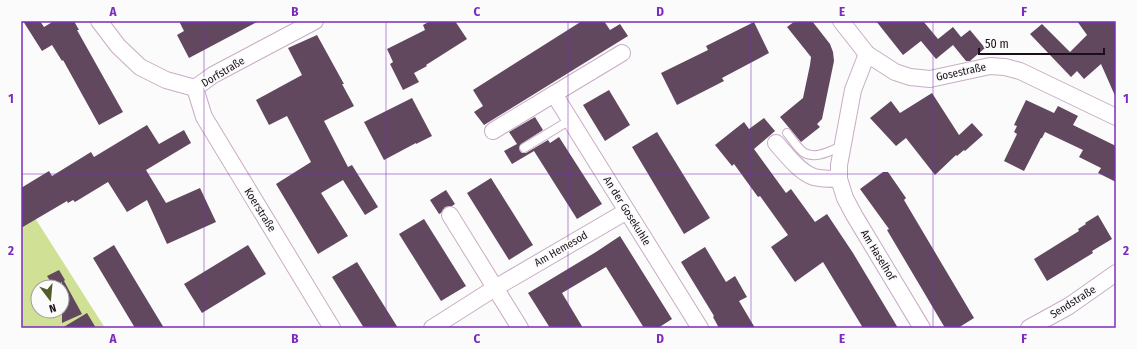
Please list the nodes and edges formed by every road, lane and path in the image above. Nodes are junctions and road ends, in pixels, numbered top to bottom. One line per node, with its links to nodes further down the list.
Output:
1 (99, 21): 6 (street, Dorfstraße)
2 (315, 21): 6 (street, Dorfstraße)
3 (841, 21): 5 (street, Gosestraße)
4 (622, 53): 7 (street)
5 (867, 54): 8 (street, Gosestraße); 12 (street, Am Haselhof)
6 (195, 88): 20 (street, Koerstraße)
7 (554, 94): 9 (street, An der Gosekuhle); 10 (street)
8 (1116, 117)
9 (570, 120): 13 (lane); 15 (street, An der Gosekuhle)
10 (493, 131)
11 (782, 138): 12 (lane); 14 (street)
12 (842, 146): 14 (street, Am Haselhof)
13 (524, 148)
14 (839, 179): 24 (street, Am Haselhof)
15 (627, 211): 18 (street, Am Hemesod); 23 (street, An der Gosekuhle)
16 (450, 216): 18 (street)
17 (1116, 273): 19 (street, Sendstraße)
18 (495, 288): 21 (street, Am Hemesod); 22 (street)
19 (1033, 327)
20 (332, 328)
21 (432, 328)
22 (520, 328)
23 (700, 328)
24 (922, 328)

